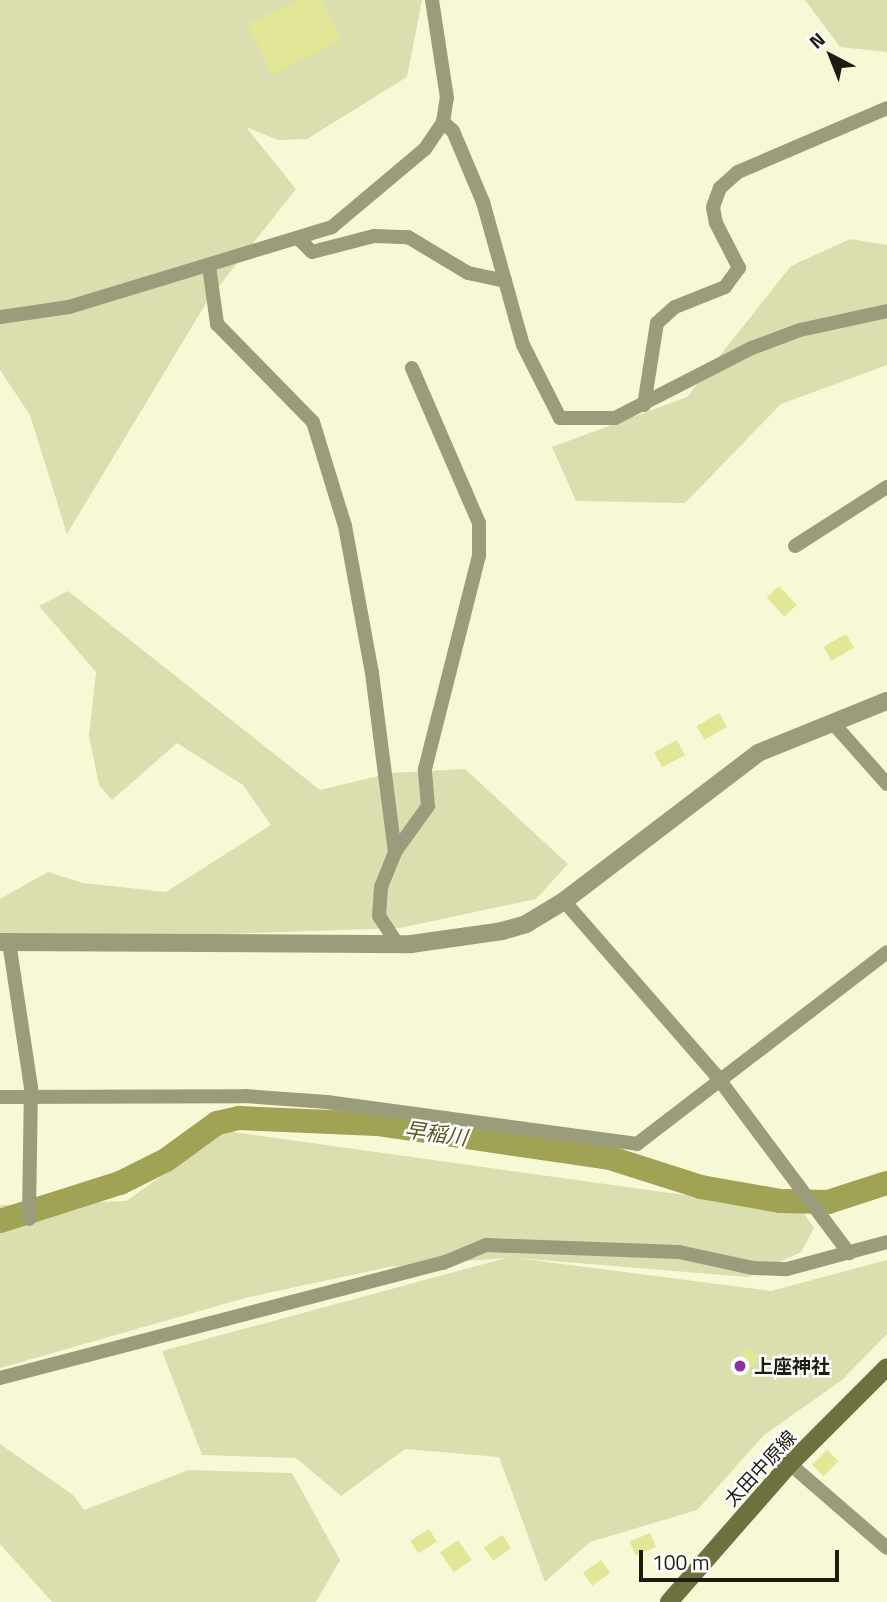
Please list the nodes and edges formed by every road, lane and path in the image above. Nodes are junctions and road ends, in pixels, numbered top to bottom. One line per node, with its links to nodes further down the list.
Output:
1 (432, 0): 3 (street)
2 (887, 108): 10 (street)
3 (443, 122): 4 (street); 6 (street)
4 (299, 239): 5 (street); 6 (street)
5 (209, 266): 8 (street); 16 (street)
6 (505, 281): 10 (street)
7 (887, 311): 10 (street)
8 (0, 317)
9 (412, 368): 16 (street)
10 (644, 405)
11 (887, 487): 12 (street)
12 (795, 545)
13 (887, 701): 14 (street)
14 (832, 722): 15 (street); 17 (street)
15 (887, 784)
16 (395, 852): 19 (street)
17 (564, 901): 19 (street); 21 (street)
18 (4, 942): 19 (street); 23 (street)
19 (396, 942)
20 (887, 952): 21 (street)
21 (719, 1081): 23 (street); 26 (street)
22 (0, 1097): 23 (street)
23 (29, 1097): 24 (street)
24 (29, 1219)
25 (887, 1242): 26 (street)
26 (849, 1253): 28 (street)
27 (887, 1367): 29 (main road, 太田中原線)
28 (0, 1378)
29 (790, 1464): 30 (street); 31 (main road, 太田中原線)
30 (887, 1548)
31 (668, 1602)

